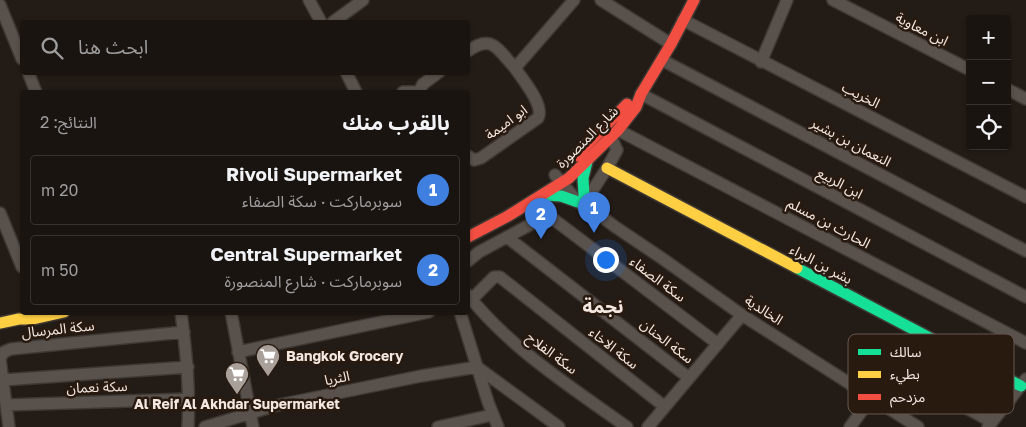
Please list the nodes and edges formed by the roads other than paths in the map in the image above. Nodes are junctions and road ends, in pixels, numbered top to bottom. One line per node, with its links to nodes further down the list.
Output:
1 (309, 0): 9 (street)
2 (363, 0): 10 (street)
3 (574, 0): 17 (street)
4 (601, 0): 12 (street)
5 (694, 0): 11 (main road, شارع المنصورة)
6 (787, 0): 16 (street)
7 (833, 0): 18 (street, ابن معاوية)
8 (0, 5): 14 (street)
9 (319, 20)
10 (336, 20)
11 (683, 20): 12 (main road, شارع المنصورة); 16 (street, الخريب)
12 (671, 44): 15 (main road, شارع المنصورة)
13 (470, 50): 17 (street, ابو اميمة)
14 (20, 54)
15 (662, 60): 26 (main road, شارع المنصورة); 41 (street, النعمان بن بشير)
16 (761, 62): 33 (street, الخريب)
17 (515, 68): 29 (street, ابو اميمة)
18 (966, 68)
19 (29, 75): 22 (street)
20 (348, 75): 23 (street)
21 (435, 75): 24 (street)
22 (35, 90)
23 (355, 90)
24 (420, 90)
25 (1011, 91): 27 (street)
26 (641, 94): 28 (main road, شارع المنصورة); 32 (main road, شارع المنصورة); 45 (street, ابن الربيع)
27 (1026, 99)
28 (615, 134): 30 (main road, شارع المنصورة); 31 (street); 58 (street, الحارث بن مسلم)
29 (470, 157)
30 (586, 162): 32 (main road, شارع المنصورة); 35 (main road)
31 (607, 168): 35 (street); 57 (main road, بشر بن البراء)
32 (561, 177): 34 (main road, شارع المنصورة); 35 (street, الخالدية); 38 (main road, شارع المنصورة)
33 (1026, 197)
34 (537, 198): 35 (main road); 37 (street, سكة الصفاء); 39 (main road, شارع المنصورة)
35 (583, 199): 52 (street, الخالدية)
36 (0, 215): 43 (street)
37 (548, 216): 40 (street); 61 (street, سكة الصفاء)
38 (470, 225)
39 (470, 236)
40 (507, 237): 42 (street); 66 (street, سكة الحنان)
41 (1026, 251)
42 (470, 260)
43 (20, 262)
44 (470, 296): 73 (street, سكة الاخاء)
45 (1026, 297)
46 (470, 298): 88 (street, سكة الفلاح)
47 (43, 315): 53 (main road)
48 (181, 315): 56 (street)
49 (232, 315): 62 (street)
50 (415, 315): 62 (street)
51 (461, 315): 64 (street)
52 (742, 315): 61 (street); 68 (street, الخالدية)
53 (33, 319): 54 (main road); 55 (main road)
54 (0, 323)
55 (0, 332)
56 (184, 332): 63 (street, سكة المرسال); 65 (street)
57 (928, 334)
58 (1008, 334)
59 (1014, 337): 60 (street, الحارث بن مسلم)
60 (1026, 343)
61 (718, 344): 66 (street)
62 (238, 352): 74 (street)
63 (0, 359): 67 (street, سكة المرسال)
64 (477, 366): 74 (street, الثريا); 79 (street); 87 (street)
65 (188, 367): 67 (street); 71 (street)
66 (689, 378): 73 (street)
67 (3, 380): 72 (street, سكة المرسال)
68 (848, 382)
69 (1023, 383): 70 (street)
70 (1014, 394)
71 (189, 398): 72 (street, سكة نعمان); 82 (street)
72 (6, 406): 81 (street, سكة المرسال)
73 (665, 407): 89 (street)
74 (250, 414): 83 (street, الثريا); 84 (street)
75 (860, 414): 90 (street)
76 (898, 414): 91 (street, الخالدية)
77 (974, 414): 80 (street)
78 (998, 414): 80 (street)
79 (492, 415): 85 (street); 86 (street)
80 (990, 424)
81 (10, 427)
82 (188, 427)
83 (205, 427)
84 (253, 427)
85 (438, 427)
86 (498, 427)
87 (559, 427)
88 (627, 427)
89 (648, 427)
90 (850, 427)
91 (918, 427)

